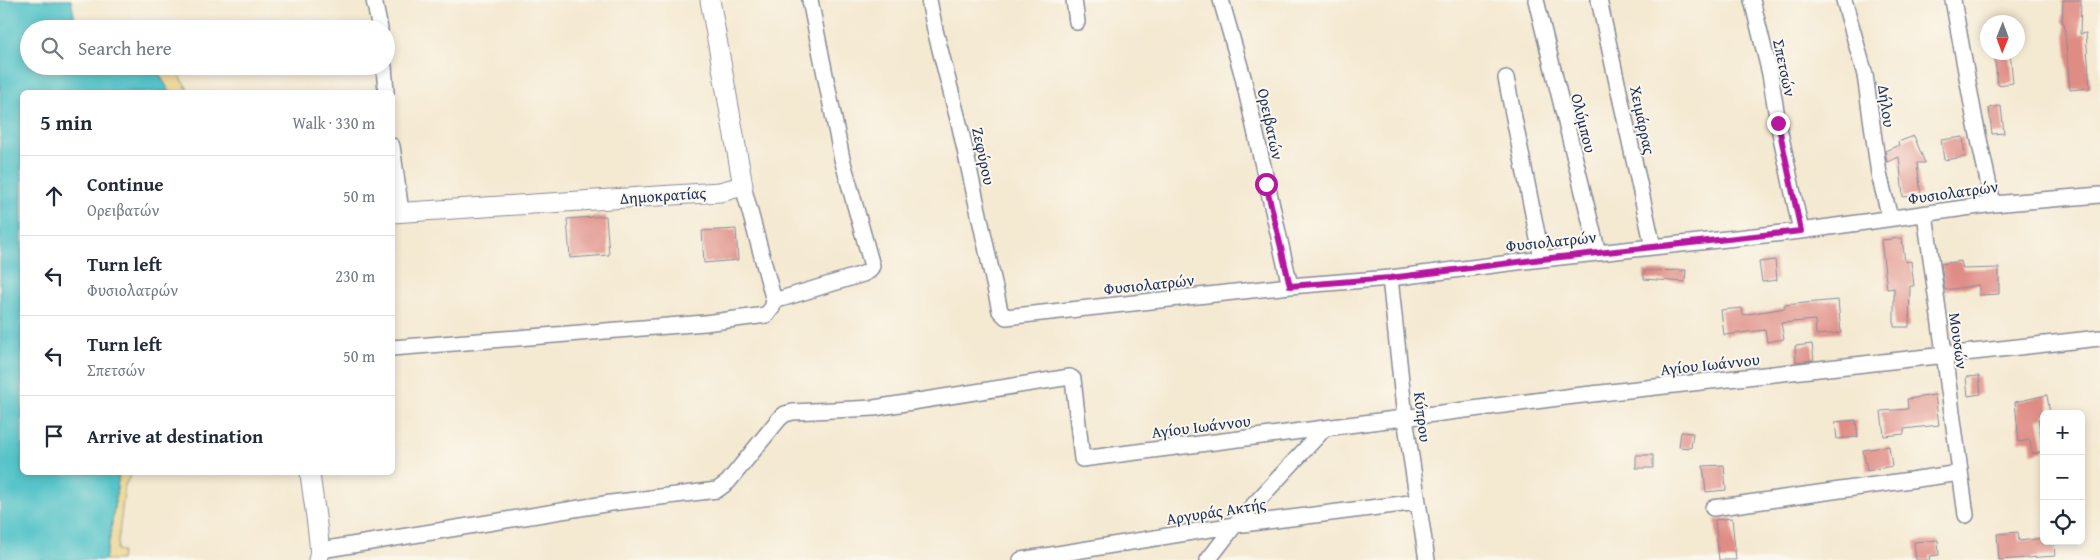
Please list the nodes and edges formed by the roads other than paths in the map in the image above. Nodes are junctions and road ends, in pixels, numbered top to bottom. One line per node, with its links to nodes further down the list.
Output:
1 (374, 0): 12 (street)
2 (710, 0): 17 (street)
3 (810, 0): 30 (street)
4 (930, 0): 31 (street, Ζεφύρου)
5 (1074, 0): 13 (street)
6 (1220, 0): 29 (street, Ορειβατών)
7 (1536, 0): 26 (street, Ολύμπου)
8 (1600, 0): 25 (street, Χειμάρρας)
9 (1752, 0): 24 (street, Σπετσών)
10 (1844, 0): 23 (street, Δήλου)
11 (1953, 0): 20 (street)
12 (378, 20)
13 (1077, 22)
14 (385, 75): 16 (street)
15 (1506, 78): 27 (street)
16 (386, 90)
17 (744, 186): 21 (street, Δημοκρατίας); 30 (street)
18 (2100, 195): 20 (street, Φυσιολατρών)
19 (395, 196): 21 (street)
20 (1994, 204): 22 (street, Φυσιολατρών)
21 (396, 213)
22 (1925, 214): 23 (street, Φυσιολατρών); 34 (street, Μουσών)
23 (1890, 218): 24 (street, Φυσιολατρών)
24 (1801, 231): 25 (street, Φυσιολατρών)
25 (1653, 247): 26 (street, Φυσιολατρών)
26 (1598, 253): 27 (street, Φυσιολατρών)
27 (1542, 259): 28 (street, Φυσιολατρών)
28 (1390, 278): 29 (street, Φυσιολατρών); 35 (street, Κύπρου)
29 (1290, 286): 31 (street, Φυσιολατρών)
30 (774, 301): 33 (street)
31 (1006, 318)
32 (2100, 338): 34 (street, Αγίου Ιωάννου)
33 (395, 348)
34 (1944, 354): 35 (street, Αγίου Ιωάννου); 37 (street, Μουσών)
35 (1405, 418): 36 (street, Αγίου Ιωάννου); 39 (street, Κύπρου)
36 (1325, 428): 42 (street); 43 (street, Αγίου Ιωάννου)
37 (1960, 473): 40 (street); 41 (street, Μουσών)
38 (310, 475): 43 (street)
39 (1418, 502): 42 (street, Αργυράς Ακτής); 46 (street, Κύπρου)
40 (1713, 508)
41 (1966, 515)
42 (1235, 525): 44 (street, Αργυράς Ακτής); 45 (street)
43 (320, 555)
44 (1021, 560)
45 (1208, 560)
46 (1427, 560)

